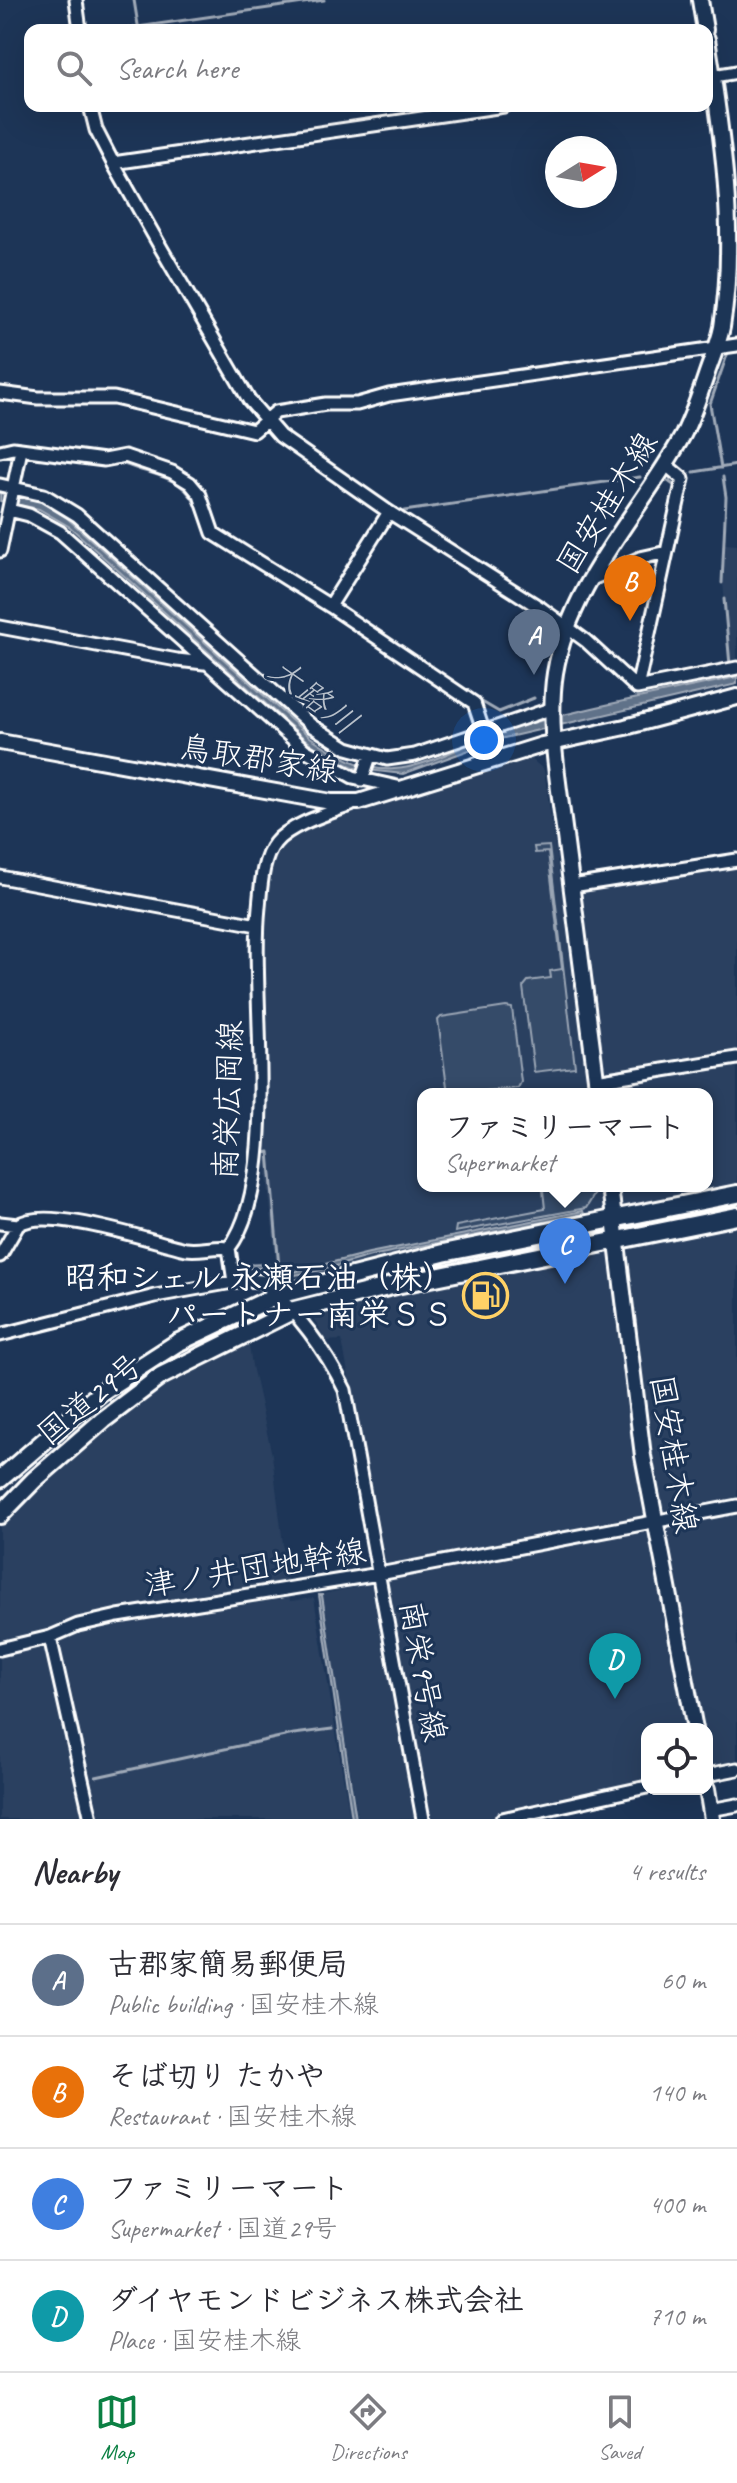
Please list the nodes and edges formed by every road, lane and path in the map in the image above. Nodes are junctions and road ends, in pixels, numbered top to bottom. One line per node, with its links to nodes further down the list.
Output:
1 (76, 0): 3 (street)
2 (700, 0): 4 (main road)
3 (79, 24)
4 (704, 24)
5 (737, 72): 6 (street)
6 (713, 76)
7 (713, 92): 12 (main road, 国安桂木線)
8 (92, 112): 10 (street)
9 (463, 112): 10 (street)
10 (113, 163): 14 (street)
11 (737, 345): 12 (street)
12 (716, 348): 14 (street); 17 (main road, 国安桂木線)
13 (0, 393): 14 (street)
14 (266, 419): 20 (street)
15 (21, 450): 16 (street); 18 (street); 24 (street)
16 (0, 451)
17 (665, 464): 22 (street); 23 (main road, 国安桂木線)
18 (8, 486): 19 (street); 35 (street)
19 (9, 510): 21 (street); 27 (street)
20 (389, 512): 24 (street); 26 (street)
21 (0, 551)
22 (667, 552): 23 (street); 29 (street)
23 (592, 579): 26 (main road, 国安桂木線)
24 (330, 606): 32 (street)
25 (0, 627): 27 (street)
26 (568, 627): 29 (street); 31 (main road, 国安桂木線)
27 (204, 663): 36 (street)
28 (737, 668): 29 (street)
29 (637, 688)
30 (737, 697): 33 (main road, 鳥取郡家線)
31 (554, 711): 32 (street); 33 (main road, 国安桂木線)
32 (483, 730): 35 (street)
33 (555, 736): 37 (main road, 鳥取郡家線); 41 (main road, 国安桂木線)
34 (0, 742): 38 (main road, 鳥取郡家線)
35 (370, 756): 36 (street)
36 (362, 780): 37 (street)
37 (402, 788): 38 (main road, 鳥取郡家線)
38 (359, 802): 42 (street, 南栄広岡線)
39 (737, 860): 41 (street)
40 (0, 877): 42 (street)
41 (572, 886): 44 (main road, 国安桂木線)
42 (257, 925): 52 (street, 南栄広岡線)
43 (737, 1058): 44 (street)
44 (597, 1087)
45 (611, 1192): 48 (main road, 国安桂木線)
46 (737, 1194): 48 (highway, 国道29号)
47 (737, 1216): 51 (highway, 国道29号)
48 (614, 1220): 51 (main road, 国安桂木線); 55 (highway, 国道29号)
49 (0, 1223): 50 (street)
50 (18, 1225): 52 (street); 53 (street)
51 (617, 1241): 56 (highway, 国道29号); 61 (main road, 国安桂木線)
52 (229, 1248): 54 (street)
53 (0, 1256)
54 (234, 1282): 55 (street); 57 (street)
55 (278, 1295): 56 (street, 南栄9号線); 58 (highway, 国道29号)
56 (294, 1310): 60 (highway, 国道29号); 62 (street, 南栄9号線)
57 (0, 1335)
58 (0, 1479)
59 (737, 1506): 61 (street, 津ノ井団地幹線)
60 (0, 1515)
61 (655, 1522): 62 (street, 津ノ井団地幹線); 65 (main road, 国安桂木線)
62 (379, 1574): 63 (street, 津ノ井団地幹線); 72 (street, 南栄9号線)
63 (50, 1637): 64 (street, 津ノ井団地幹線); 71 (street)
64 (0, 1649)
65 (694, 1723)
66 (737, 1769): 67 (street)
67 (713, 1774)
68 (641, 1788): 73 (street)
69 (737, 1805): 70 (street)
70 (710, 1806)
71 (91, 1819)
72 (423, 1819)
73 (502, 1819)

